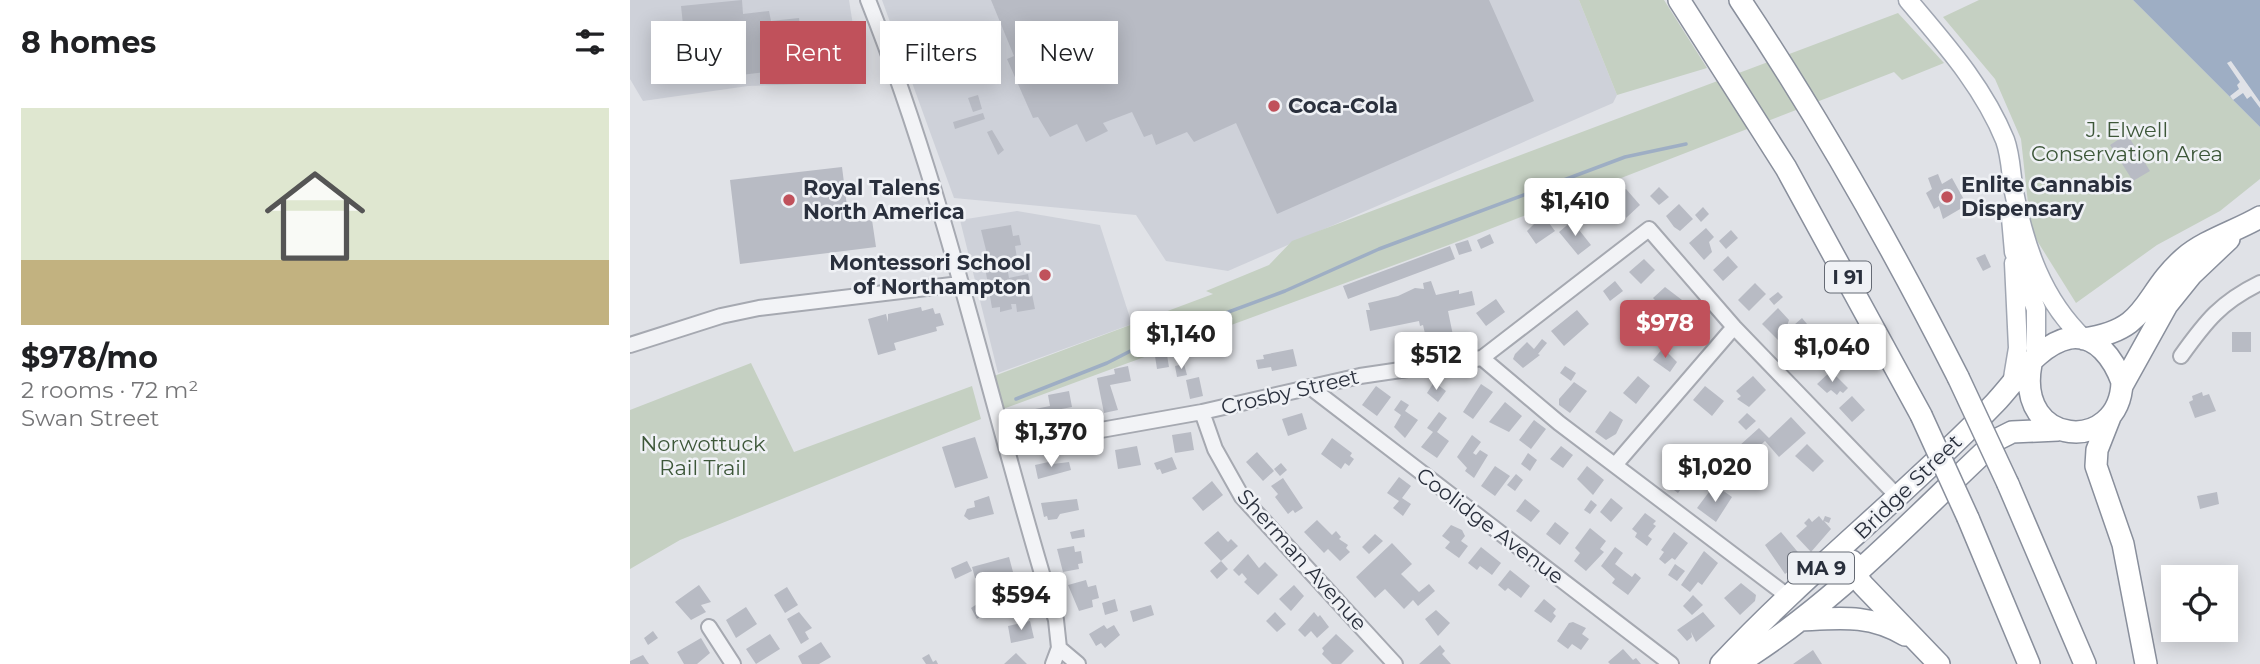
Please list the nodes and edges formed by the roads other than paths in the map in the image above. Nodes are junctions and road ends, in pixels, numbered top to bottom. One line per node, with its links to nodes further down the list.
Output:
1 (868, 0): 9 (street)
2 (1679, 0): 41 (highway, I 91, bridge)
3 (1740, 0): 42 (highway, I 91, bridge)
4 (1908, 0): 5 (main road)
5 (2012, 184): 8 (main road); 12 (main road)
6 (2260, 217): 7 (highway)
7 (2235, 232): 12 (highway); 18 (highway)
8 (2014, 252): 16 (main road); 17 (main road)
9 (960, 284): 13 (street); 32 (street)
10 (2260, 284): 14 (street)
11 (1734, 327): 15 (street); 24 (street); 25 (street)
12 (2084, 339): 16 (highway); 18 (highway)
13 (630, 345)
14 (2181, 356)
15 (1482, 358): 19 (street, Crosby Street); 24 (street)
16 (2034, 360): 17 (highway, Bridge Street / MA 9); 22 (highway)
17 (2012, 384): 25 (highway, Bridge Street / MA 9)
18 (2122, 386): 21 (highway)
19 (1310, 387): 20 (street, Crosby Street); 37 (street, Coolidge Avenue)
20 (1202, 412): 23 (street, Crosby Street); 36 (street, Sherman Avenue)
21 (2111, 415): 22 (highway); 43 (highway)
22 (2059, 430): 27 (highway, Bridge Street / MA 9)
23 (1056, 438)
24 (1615, 465): 28 (street)
25 (1898, 497): 26 (highway, Bridge Street / MA 9)
26 (1867, 527): 27 (highway); 28 (highway, Bridge Street / MA 9)
27 (1855, 575): 29 (highway, Bridge Street / MA 9); 31 (highway)
28 (1788, 597): 38 (highway, Bridge Street / MA 9)
29 (1799, 621): 31 (highway); 39 (highway, Bridge Street / MA 9)
30 (709, 627): 33 (street)
31 (1919, 643): 40 (highway)
32 (1059, 648): 34 (street); 35 (street)
33 (733, 664)
34 (1053, 664)
35 (1078, 664)
36 (1395, 664)
37 (1671, 664)
38 (1721, 664)
39 (1737, 664)
40 (1939, 664)
41 (2029, 664)
42 (2085, 664)
43 (2146, 664)

